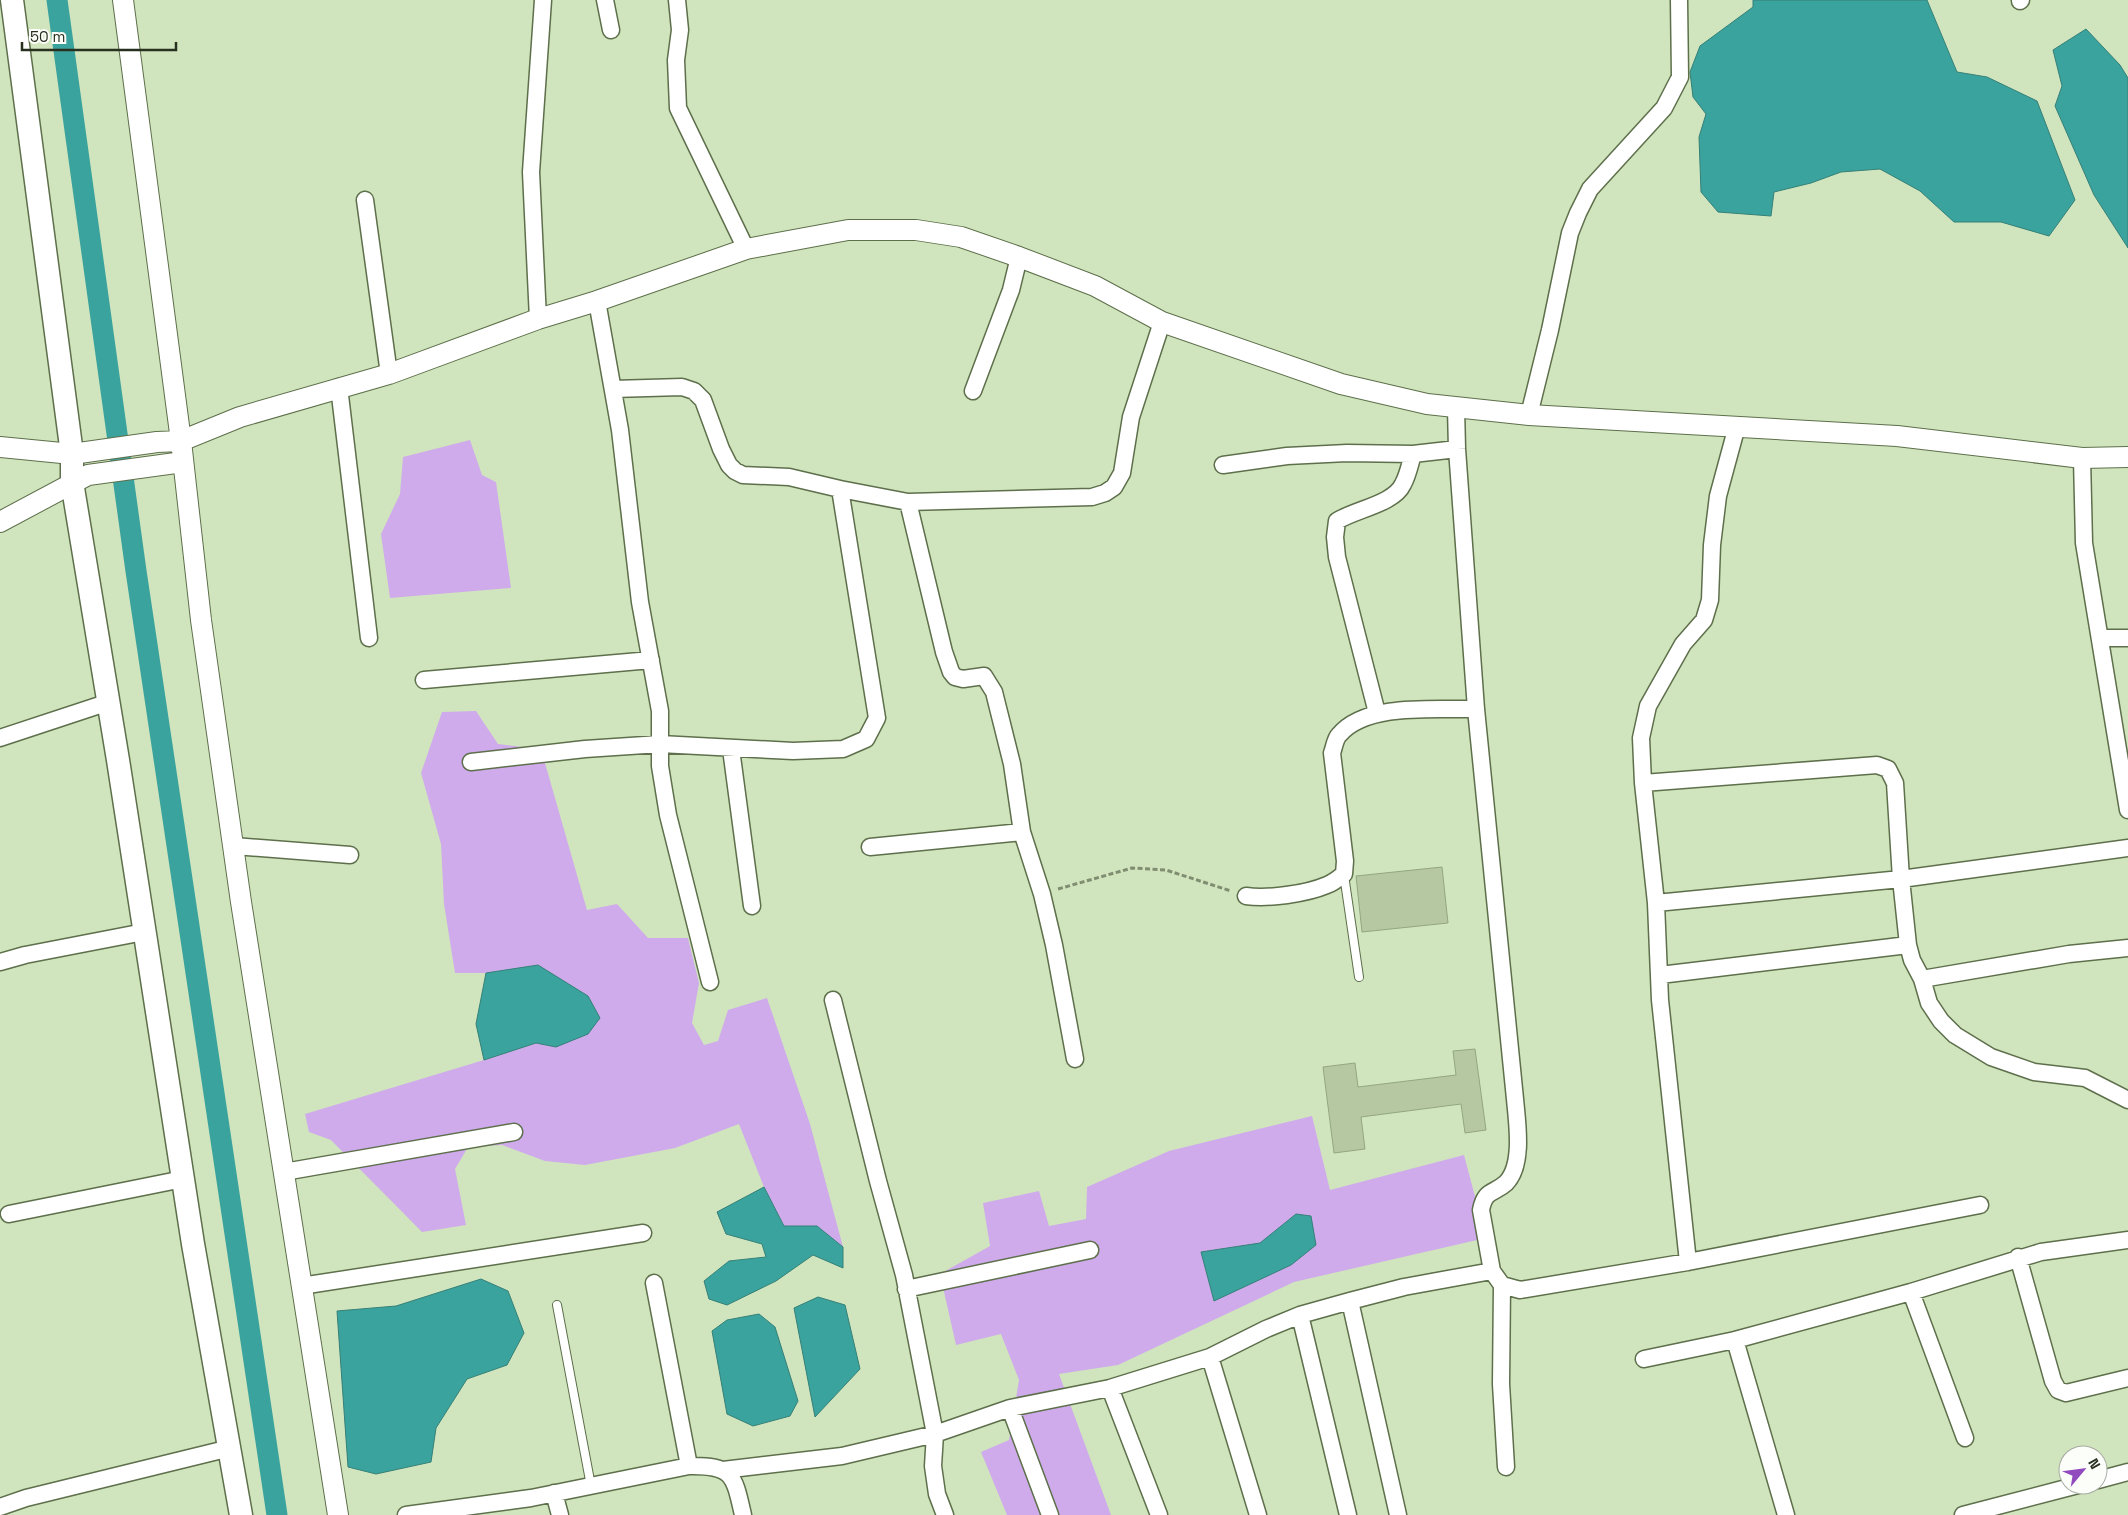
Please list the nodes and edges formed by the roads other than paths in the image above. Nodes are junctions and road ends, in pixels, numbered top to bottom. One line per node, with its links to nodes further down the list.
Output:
1 (12, 0): 24 (main road)
2 (123, 0): 21 (street)
3 (543, 0): 12 (street)
4 (605, 0): 7 (street)
5 (677, 0): 9 (street)
6 (1679, 0): 19 (street)
7 (611, 30)
8 (365, 200): 14 (street)
9 (746, 249): 10 (street); 11 (street)
10 (1019, 257): 13 (street); 17 (street)
11 (597, 301): 12 (street); 16 (street)
12 (538, 319): 14 (street)
13 (1162, 322): 18 (street); 32 (street)
14 (389, 374): 15 (street)
15 (339, 387): 21 (street); 34 (street)
16 (613, 389): 31 (street); 37 (street)
17 (973, 391)
18 (1456, 408): 19 (street); 23 (street)
19 (1529, 415): 20 (street)
20 (1737, 426): 27 (street); 46 (street)
21 (181, 441): 24 (street); 28 (street)
22 (0, 446): 24 (street)
23 (1457, 449): 25 (street); 40 (street)
24 (72, 454): 30 (main road)
25 (1413, 454): 29 (street); 41 (street)
26 (2128, 457): 27 (street)
27 (2082, 458): 35 (street)
28 (183, 462): 30 (street); 49 (street)
29 (1223, 465)
30 (72, 482): 33 (street); 39 (main road)
31 (840, 489): 32 (street); 44 (street)
32 (908, 502): 48 (street)
33 (0, 522)
34 (369, 638)
35 (2100, 638): 36 (street); 47 (street)
36 (2128, 638)
37 (651, 660): 38 (street); 43 (street)
38 (424, 680)
39 (109, 702): 42 (street); 58 (main road)
40 (1476, 709): 41 (street); 79 (street)
41 (1377, 713): 53 (street)
42 (0, 738)
43 (660, 744): 44 (street); 45 (street); 65 (street)
44 (731, 749): 57 (street)
45 (471, 762)
46 (1643, 783): 54 (street); 56 (street)
47 (2128, 810)
48 (1022, 832): 50 (street); 67 (street)
49 (234, 846): 52 (street); 70 (street)
50 (870, 847)
51 (2128, 848): 54 (street)
52 (350, 854)
53 (1344, 874): 55 (street); 63 (lane)
54 (1901, 879): 56 (street); 59 (street)
55 (1246, 896)
56 (1656, 903): 62 (street)
57 (752, 906)
58 (144, 932): 61 (street); 71 (main road)
59 (1908, 945): 62 (street); 64 (street)
60 (2128, 948): 64 (street)
61 (0, 962)
62 (1660, 975): 78 (street)
63 (1359, 977)
64 (1922, 979): 68 (street)
65 (710, 982)
66 (833, 1000): 83 (street)
67 (1075, 1059)
68 (2128, 1100)
69 (514, 1132): 70 (street)
70 (284, 1172): 82 (street)
71 (183, 1179): 73 (street); 96 (main road)
72 (1980, 1205): 78 (street)
73 (9, 1214)
74 (643, 1233): 82 (street)
75 (2128, 1240): 77 (street)
76 (1090, 1250): 83 (street)
77 (2018, 1257): 84 (street); 91 (street)
78 (1688, 1262): 81 (street)
79 (1492, 1271): 81 (street); 85 (street)
80 (654, 1283): 97 (street)
81 (1502, 1285): 98 (street)
82 (301, 1286): 107 (street)
83 (906, 1289): 94 (street)
84 (1911, 1292): 88 (street); 95 (street)
85 (1350, 1301): 87 (street); 116 (street)
86 (556, 1304): 102 (lane)
87 (1300, 1315): 89 (street); 115 (street)
88 (1735, 1340): 90 (street); 117 (street)
89 (1210, 1357): 92 (street); 114 (street)
90 (1644, 1359)
91 (2128, 1378)
92 (1110, 1388): 93 (street); 113 (street)
93 (1010, 1408): 94 (street); 112 (street)
94 (935, 1434): 99 (street); 111 (street)
95 (1965, 1438)
96 (230, 1448): 105 (street); 106 (main road)
97 (689, 1466): 99 (street); 102 (street)
98 (1506, 1467)
99 (723, 1470): 110 (street)
100 (2128, 1472): 101 (street)
101 (2108, 1477)
102 (591, 1486): 104 (street)
103 (2058, 1490): 118 (street)
104 (554, 1493): 108 (street); 109 (street)
105 (0, 1507)
106 (241, 1515)
107 (338, 1515)
108 (406, 1515)
109 (560, 1515)
110 (743, 1515)
111 (946, 1515)
112 (1050, 1515)
113 (1159, 1515)
114 (1258, 1515)
115 (1348, 1515)
116 (1398, 1515)
117 (1786, 1515)
118 (1963, 1515)

